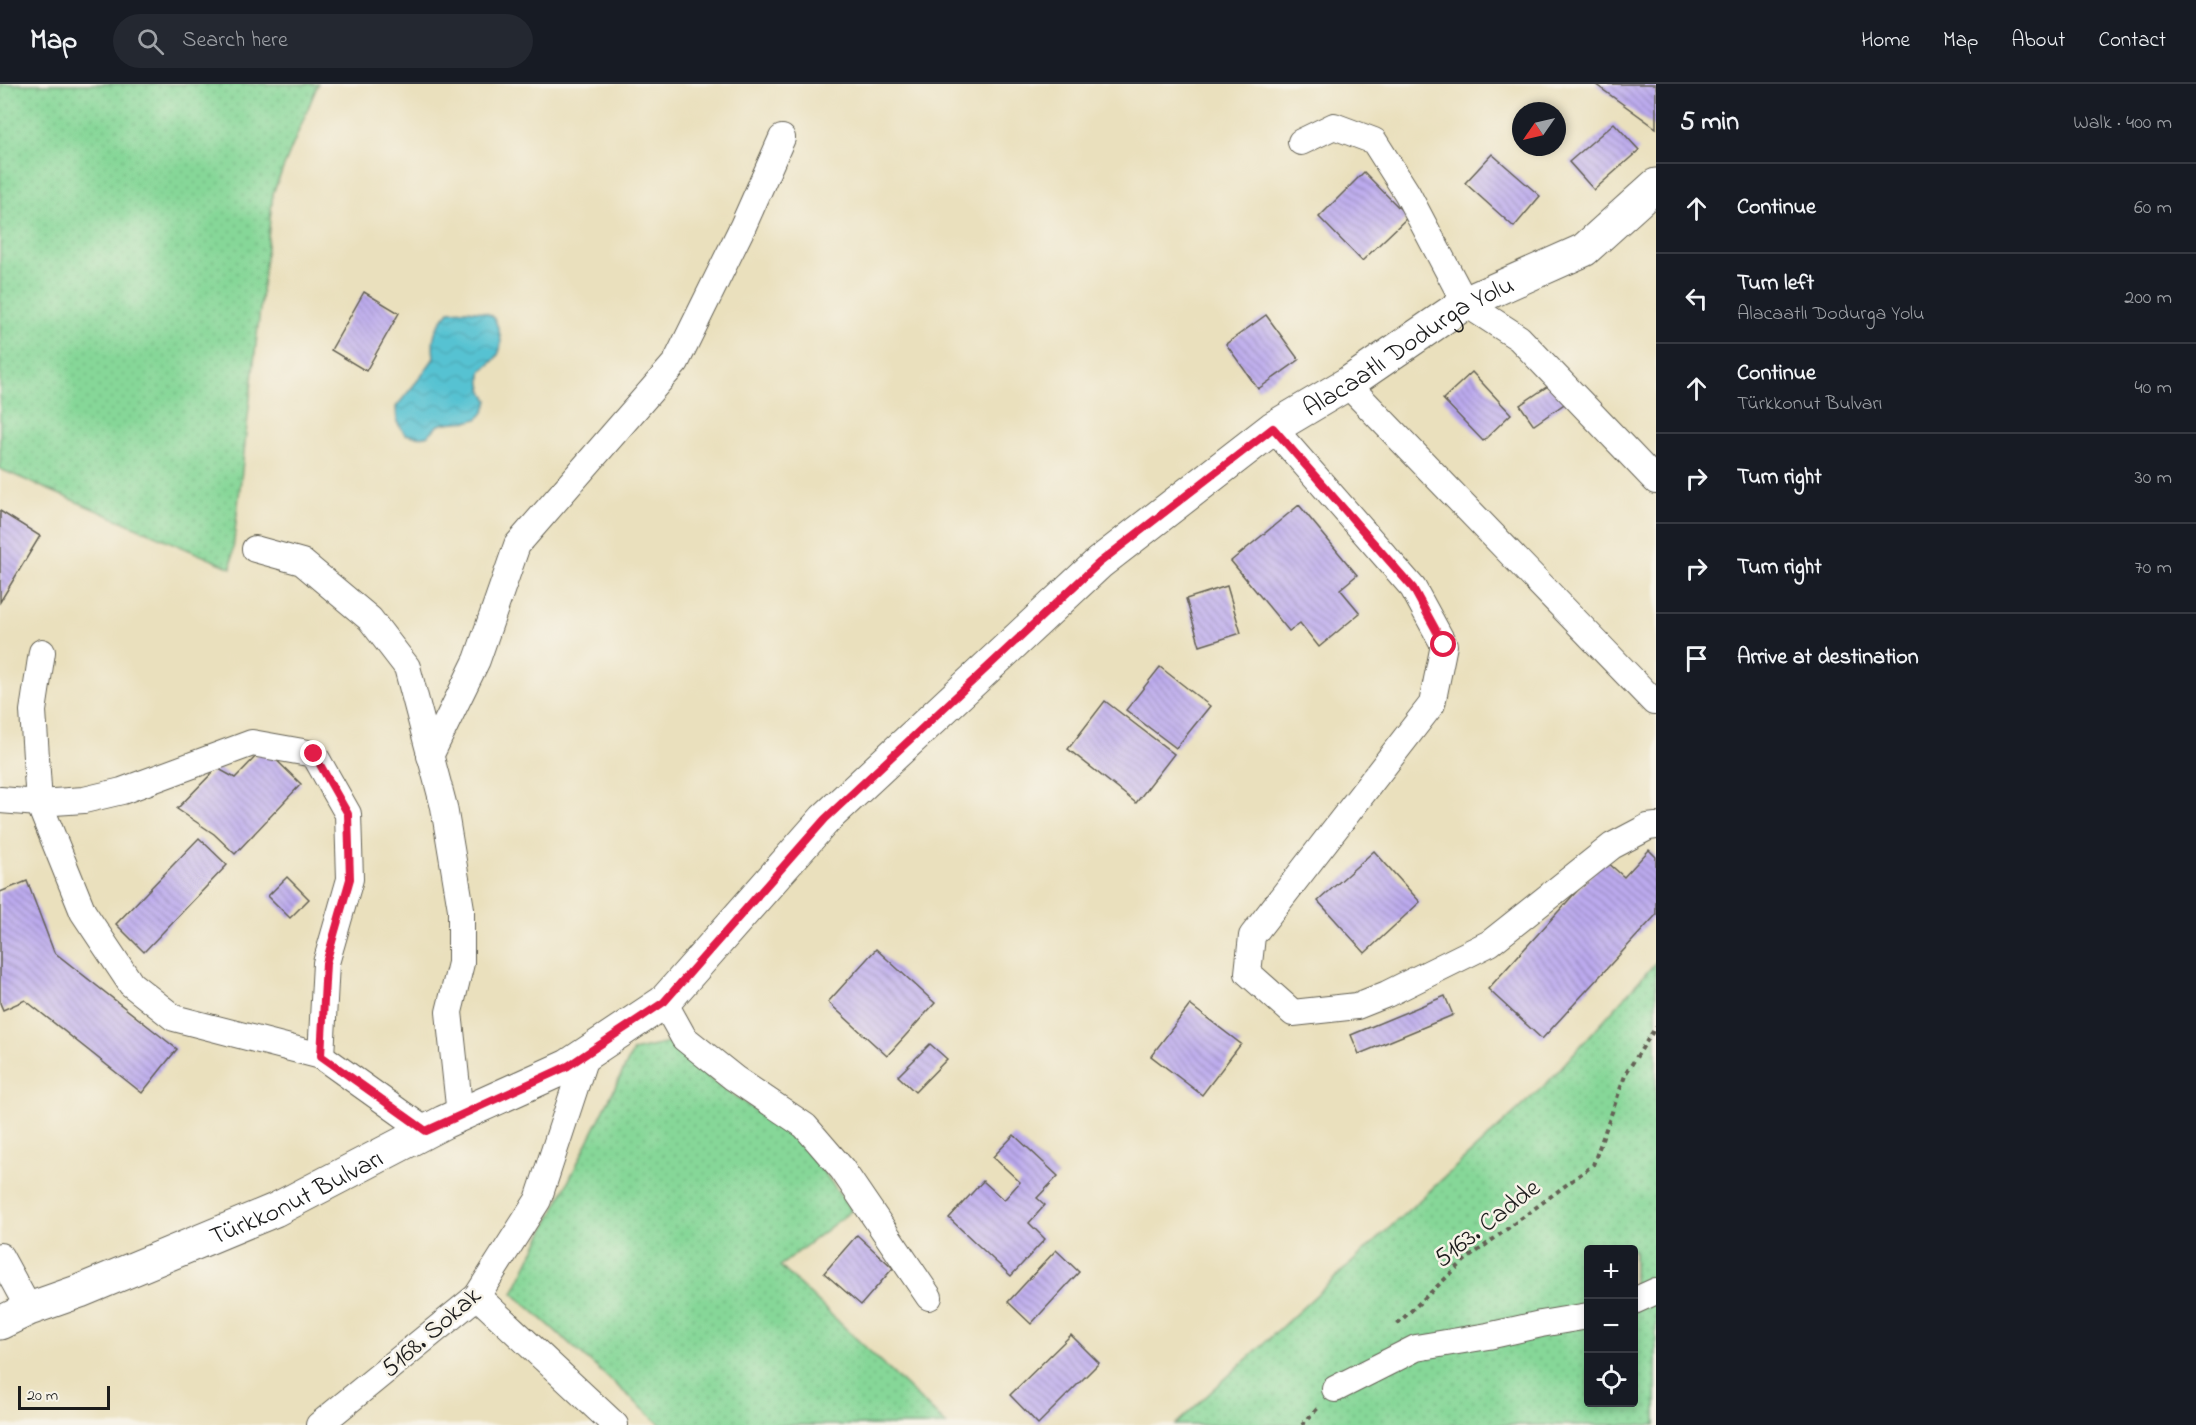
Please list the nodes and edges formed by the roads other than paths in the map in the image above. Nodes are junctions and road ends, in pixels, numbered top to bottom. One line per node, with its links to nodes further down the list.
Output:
1 (782, 138): 11 (street)
2 (1301, 142): 4 (street)
3 (1656, 186): 4 (street, Alacaatlı Dodurga Yolu)
4 (1465, 303): 5 (street, Alacaatlı Dodurga Yolu); 7 (street)
5 (1347, 384): 6 (street, Alacaatlı Dodurga Yolu); 10 (street)
6 (1273, 428): 14 (street); 15 (street, Alacaatlı Dodurga Yolu)
7 (1656, 481)
8 (255, 549): 11 (street)
9 (42, 652): 13 (street)
10 (1654, 702)
11 (430, 756): 18 (street)
12 (0, 800): 13 (street)
13 (39, 803): 17 (street); 17 (street)
14 (1656, 826)
15 (664, 1002): 16 (street, Alacaatlı Dodurga Yolu); 23 (street)
16 (586, 1054): 18 (street, Türkkonut Bulvarı); 22 (street, 5168. Sokak)
17 (321, 1056): 19 (street)
18 (460, 1115): 19 (street, Türkkonut Bulvarı)
19 (426, 1131): 25 (street, Türkkonut Bulvarı)
20 (0, 1256): 25 (street)
21 (1656, 1291): 24 (street)
22 (477, 1296): 29 (street, 5168. Sokak); 30 (street)
23 (929, 1297)
24 (1638, 1299)
25 (29, 1309): 27 (street, Türkkonut Bulvarı)
26 (1584, 1317): 28 (street)
27 (0, 1323)
28 (1335, 1389)
29 (319, 1425)
30 (615, 1425)

